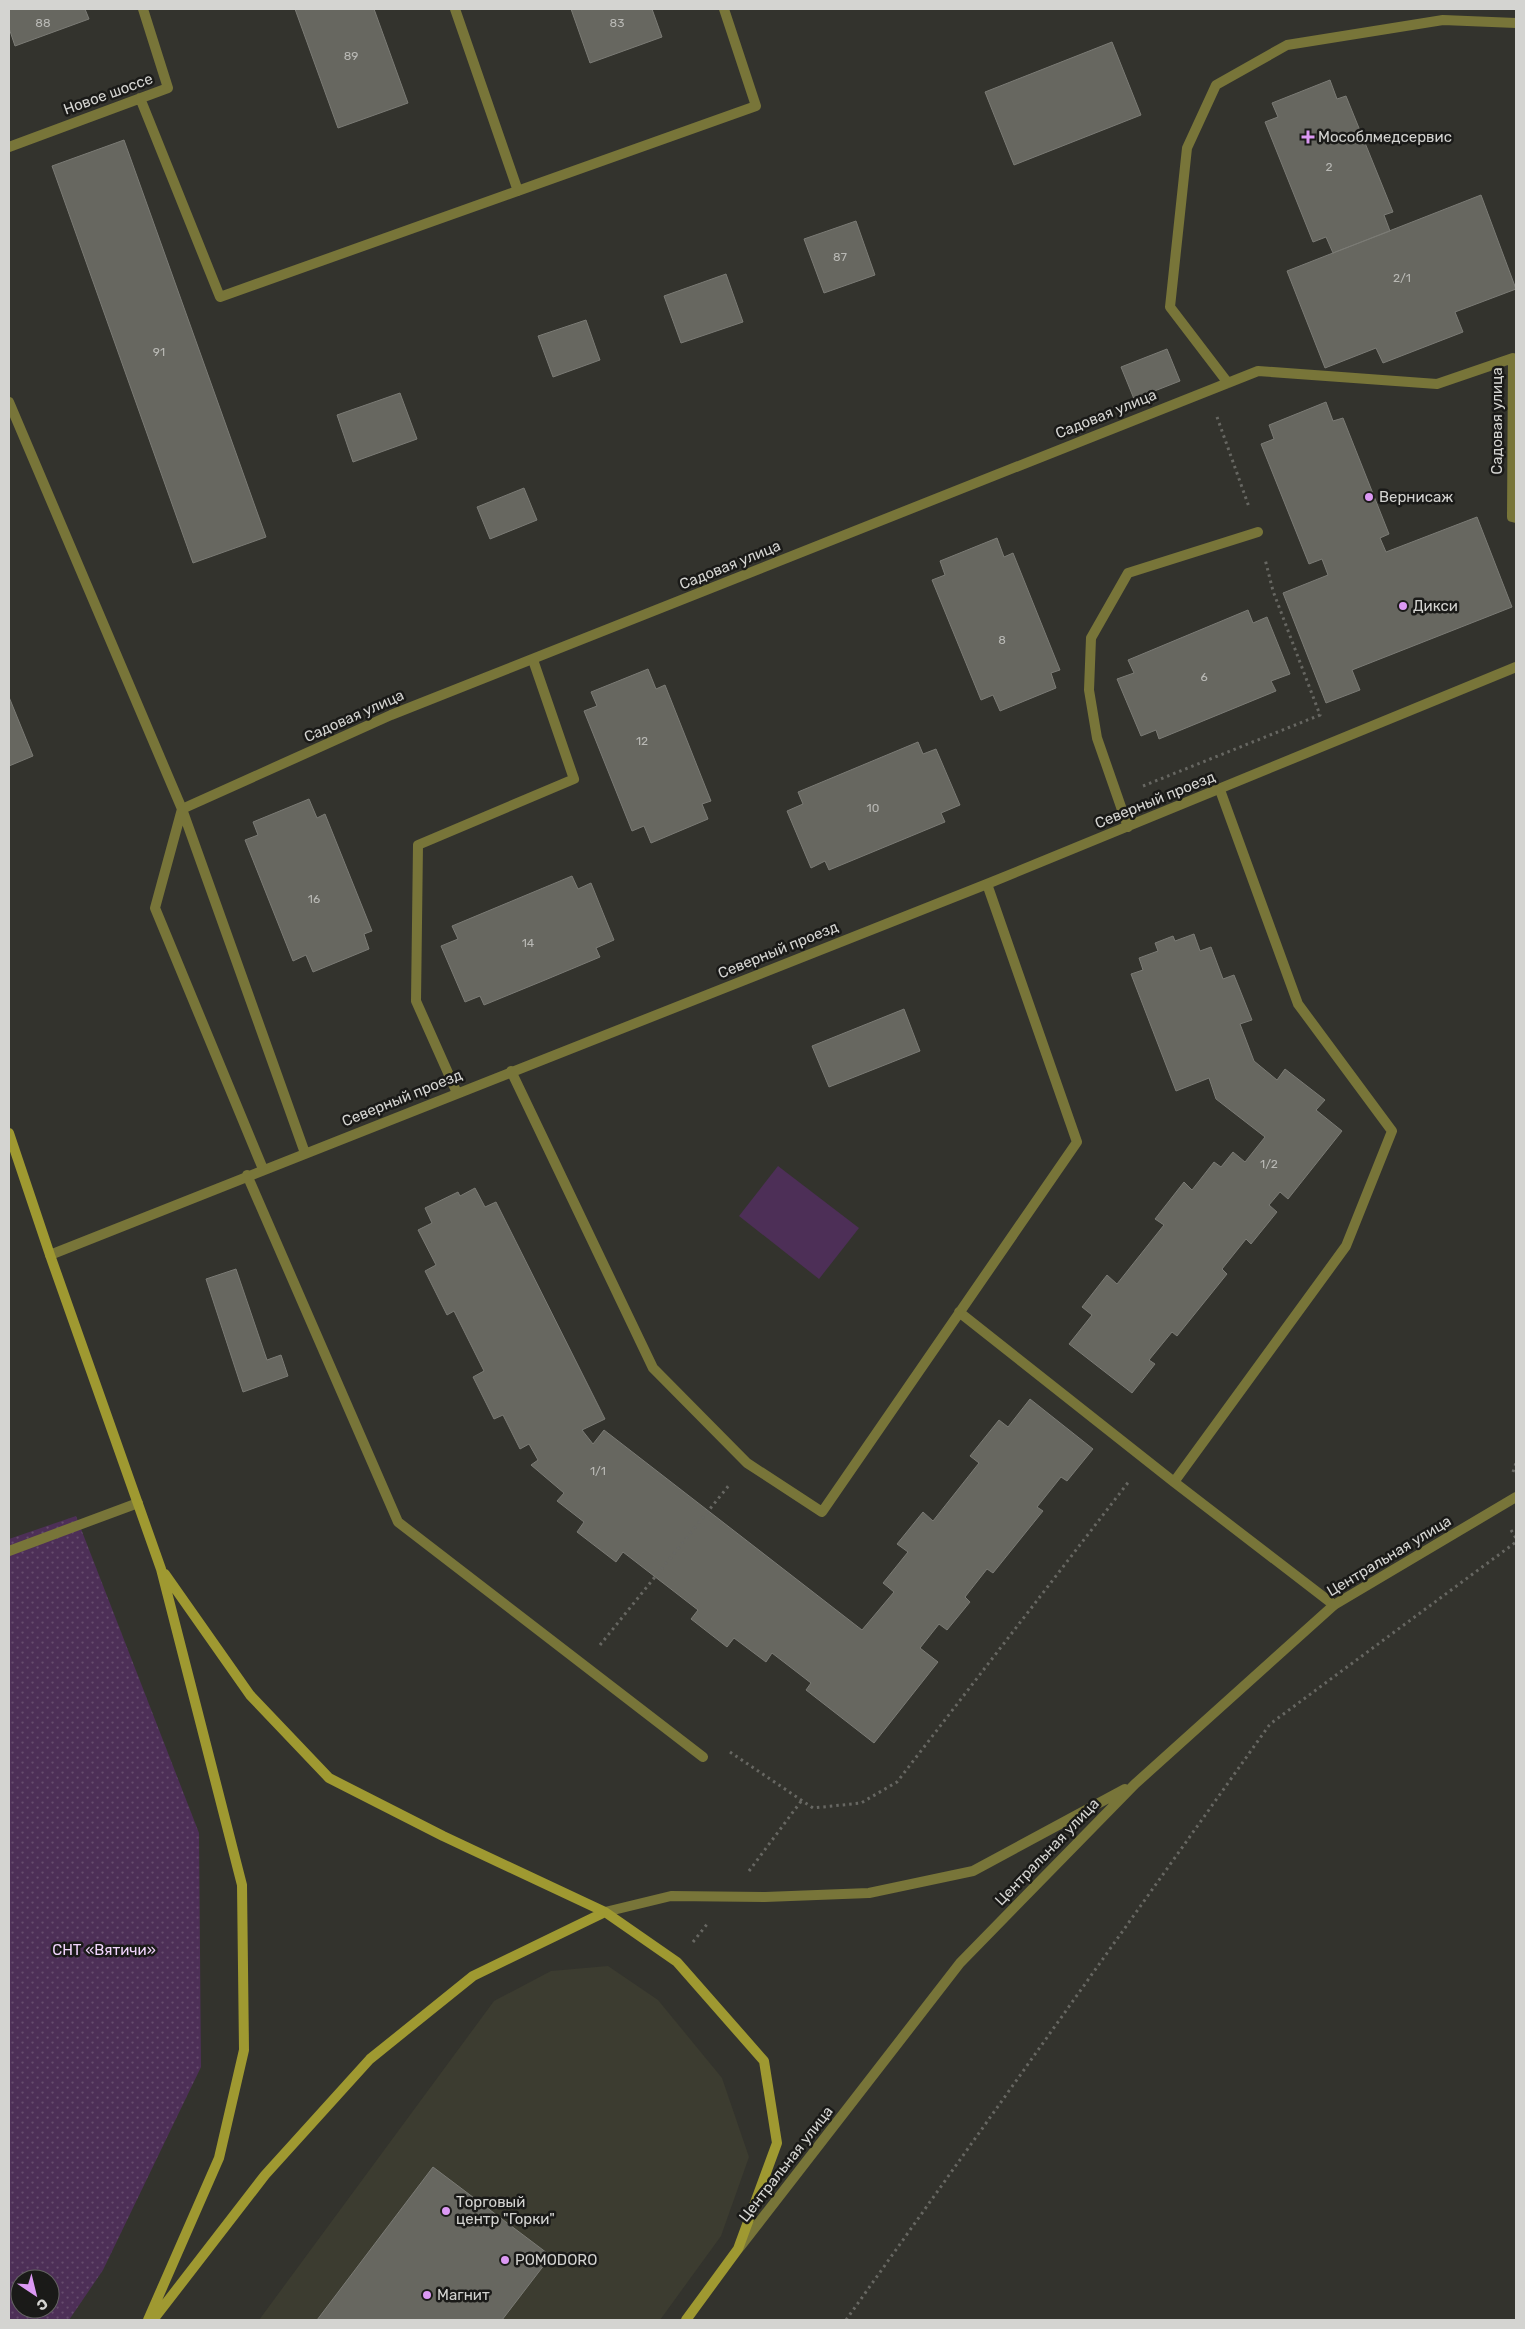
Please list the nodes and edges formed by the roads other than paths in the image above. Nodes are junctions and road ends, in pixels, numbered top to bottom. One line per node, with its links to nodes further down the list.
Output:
1 (143, 9): 5 (street, Новое шоссе)
2 (455, 9): 7 (street)
3 (724, 9): 7 (street)
4 (1516, 23): 8 (street)
5 (140, 98): 6 (street, Новое шоссе); 7 (street)
6 (9, 147)
7 (518, 191)
8 (1228, 383): 10 (street, Садовая улица); 12 (street, Садовая улица)
9 (9, 402): 15 (street)
10 (1516, 518)
11 (1258, 532): 16 (street)
12 (533, 660): 15 (street, Садовая улица); 19 (street)
13 (1516, 667): 14 (street, Северный проезд)
14 (1220, 790): 16 (street, Северный проезд); 26 (street)
15 (182, 810): 21 (street); 22 (street)
16 (1128, 827): 17 (street, Северный проезд)
17 (987, 884): 18 (street, Северный проезд); 25 (street)
18 (511, 1071): 19 (street, Северный проезд); 25 (street)
19 (457, 1093): 21 (street, Северный проезд)
20 (9, 1133): 24 (main road)
21 (305, 1153): 22 (street, Северный проезд)
22 (263, 1169): 23 (street, Северный проезд)
23 (247, 1175): 24 (street, Северный проезд); 32 (street)
24 (50, 1256): 28 (main road)
25 (959, 1312): 26 (street)
26 (1174, 1482): 31 (street)
27 (1516, 1497): 31 (street, Центральная улица)
28 (138, 1503): 29 (street); 30 (main road)
29 (9, 1551)
30 (161, 1569): 34 (main road); 36 (main road)
31 (1334, 1605): 33 (street, Центральная улица)
32 (703, 1757)
33 (1135, 1784): 34 (street); 35 (street, Центральная улица)
34 (606, 1912): 35 (main road); 37 (main road)
35 (738, 2249): 38 (main road, Центральная улица)
36 (148, 2320)
37 (153, 2320)
38 (686, 2320)

